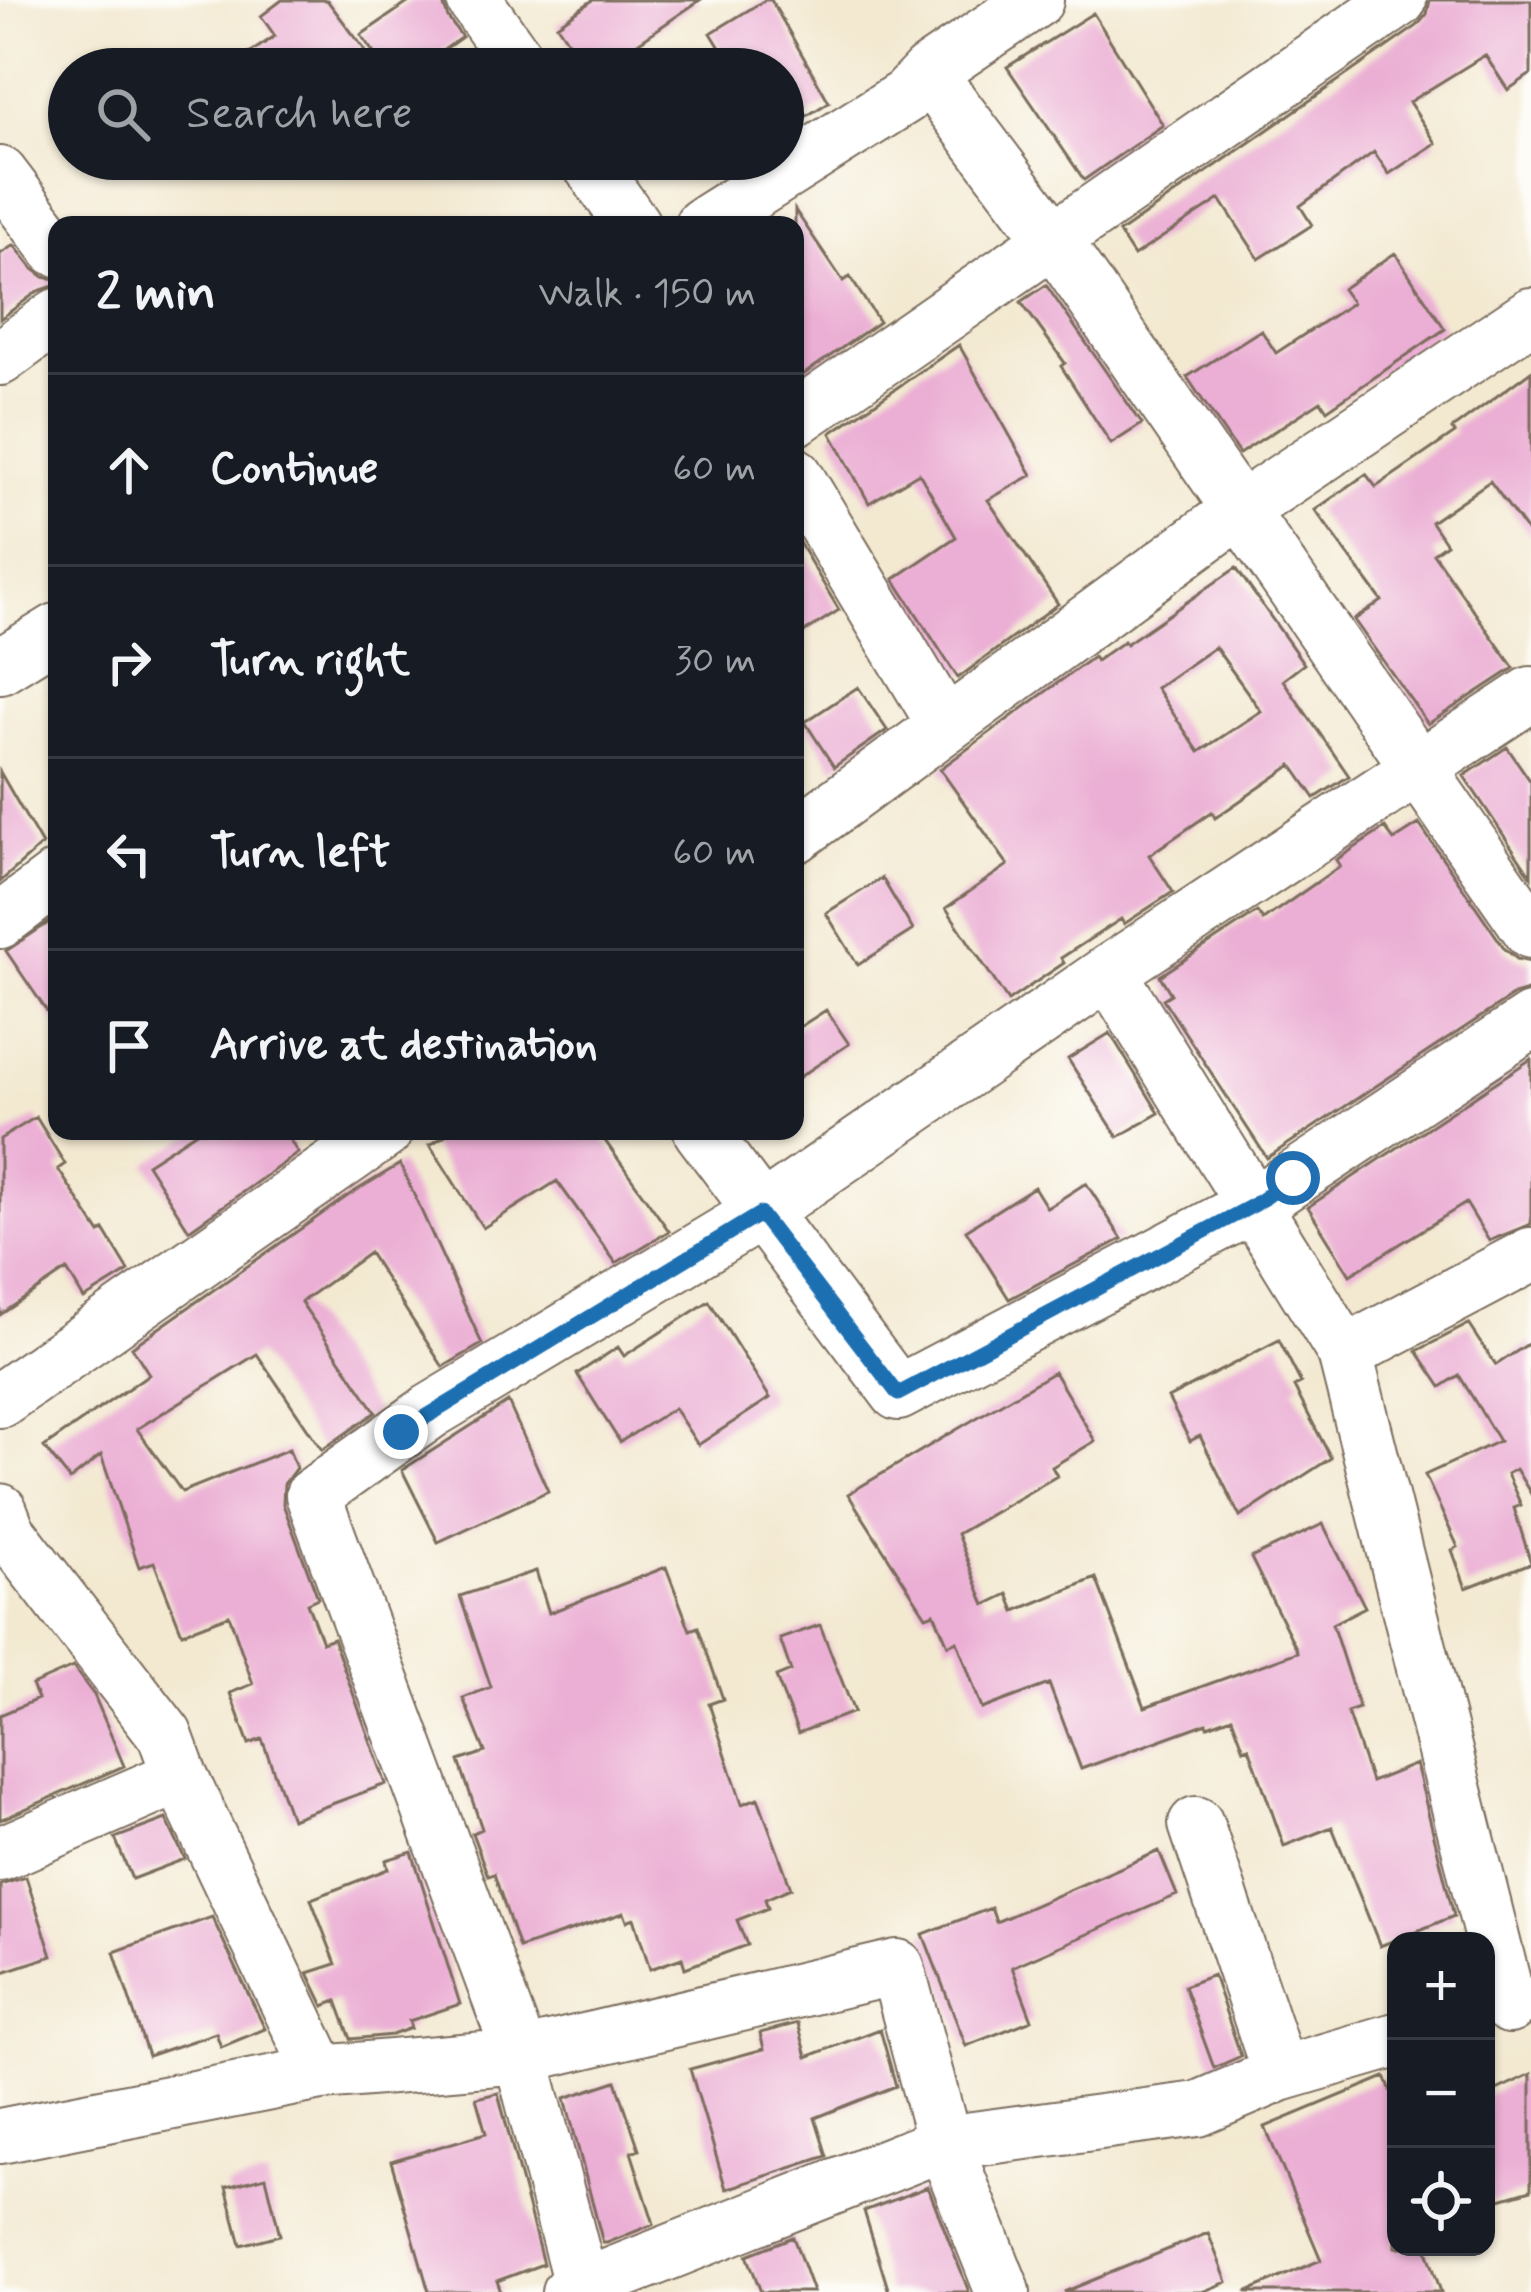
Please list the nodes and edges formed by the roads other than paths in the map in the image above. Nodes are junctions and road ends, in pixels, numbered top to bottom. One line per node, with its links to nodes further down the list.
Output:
1 (474, 0): 4 (street)
2 (1036, 0): 5 (street)
3 (1399, 0): 13 (street)
4 (508, 48)
5 (928, 73): 6 (street); 13 (street)
6 (804, 160)
7 (0, 173): 12 (street)
8 (601, 180): 10 (street)
9 (773, 180): 11 (street)
10 (627, 216)
11 (716, 216)
12 (48, 237)
13 (1052, 238): 17 (street); 19 (street)
14 (1531, 315): 19 (street)
15 (48, 323): 16 (street)
16 (0, 358)
17 (804, 413)
18 (804, 490): 23 (street)
19 (1240, 510): 23 (street); 24 (street)
20 (48, 637): 21 (street)
21 (0, 666)
22 (1531, 694): 24 (street)
23 (945, 725): 25 (street)
24 (1417, 770): 28 (street); 29 (street)
25 (804, 829)
26 (48, 885): 27 (street)
27 (0, 921)
28 (1531, 931)
29 (1109, 971): 33 (street); 34 (street)
30 (1531, 1021): 33 (street)
31 (372, 1140): 37 (street)
32 (707, 1140): 34 (street)
33 (1254, 1205): 34 (street); 36 (street)
34 (760, 1214): 44 (street)
35 (1531, 1255): 36 (street)
36 (1345, 1353): 42 (street)
37 (0, 1400)
38 (3, 1526): 39 (street)
39 (180, 1776): 41 (street); 45 (street)
40 (1196, 1824): 46 (street)
41 (0, 1854)
42 (1509, 2007)
43 (1387, 2043): 46 (street)
44 (521, 2056): 45 (street); 48 (street); 49 (street)
45 (321, 2073): 47 (street)
46 (1280, 2074): 48 (street)
47 (0, 2136)
48 (944, 2144): 49 (street); 50 (street)
49 (578, 2290)
50 (1003, 2292)

